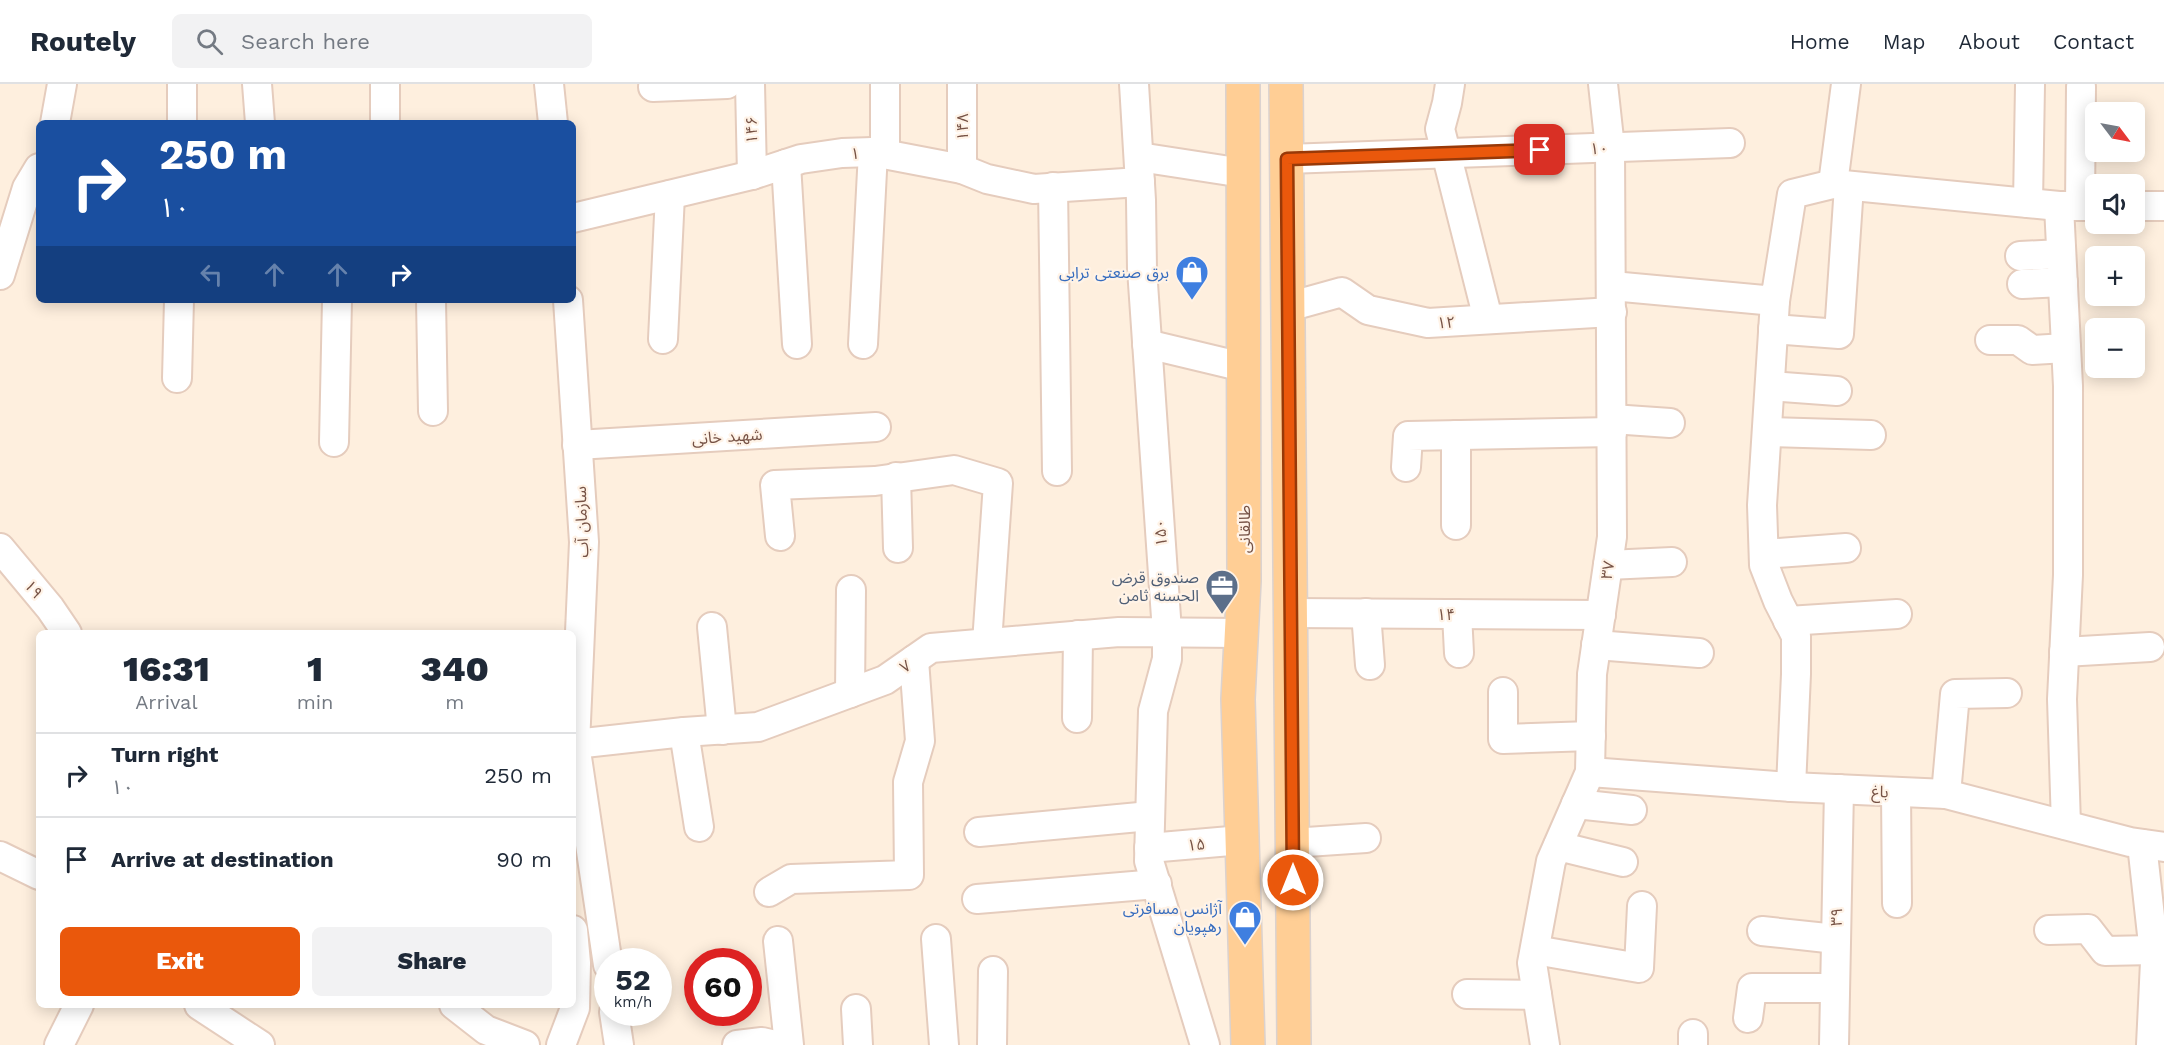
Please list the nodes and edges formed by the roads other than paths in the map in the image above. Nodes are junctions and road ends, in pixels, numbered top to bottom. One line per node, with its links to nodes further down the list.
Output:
1 (62, 84): 20 (street)
2 (182, 84): 21 (street)
3 (258, 84): 22 (street)
4 (386, 84): 19 (street)
5 (549, 84): 23 (street)
6 (727, 84): 17 (street)
7 (750, 84): 33 (street, ۱۴۶)
8 (885, 84): 26 (street)
9 (962, 84): 30 (street, ۱۴۸)
10 (1134, 84): 31 (street, ۱۵۰)
11 (1243, 84): 32 (main road, طالقانی)
12 (1286, 84): 28 (main road)
13 (1450, 84): 27 (street)
14 (1604, 84): 25 (street, ۳۷)
15 (1846, 84): 35 (street)
16 (2030, 85): 38 (street)
17 (653, 87)
18 (2081, 87): 39 (street)
19 (385, 119)
20 (56, 120)
21 (182, 120)
22 (260, 120)
23 (553, 120)
24 (1730, 143): 25 (street, ۱۰)
25 (1611, 148): 27 (street, ۱۰); 48 (street, ۳۷)
26 (879, 153): 29 (street, ۱); 30 (street, ۱); 60 (street)
27 (1447, 154): 28 (street, ۱۰); 55 (street)
28 (1287, 159): 54 (main road)
29 (786, 164): 33 (street, ۱); 59 (street)
30 (962, 169): 36 (street, ۱)
31 (1139, 169): 32 (street, ۱); 36 (street, ۱); 61 (street, ۱۵۰)
32 (1243, 173): 63 (main road, طالقانی)
33 (752, 175): 37 (street, ۱)
34 (35, 183): 45 (street)
35 (1841, 185): 38 (street); 49 (street); 56 (street)
36 (1053, 187): 77 (street)
37 (670, 195): 42 (street, ۱); 57 (street)
38 (2028, 203): 39 (street)
39 (2078, 206): 43 (street)
40 (2145, 206): 41 (street)
41 (2164, 206)
42 (576, 217)
43 (2061, 254): 44 (street); 46 (street)
44 (2020, 256)
45 (0, 275)
46 (2063, 282): 47 (street); 62 (street)
47 (2022, 284)
48 (1612, 299): 49 (street, ۱۲); 55 (street, ۱۲); 69 (street, ۳۷)
49 (1775, 301): 56 (street)
50 (179, 303): 64 (street)
51 (337, 303): 74 (street)
52 (431, 303): 67 (street)
53 (568, 303): 75 (street, سازمان آب)
54 (1288, 307): 55 (street, ۱۲); 88 (main road)
55 (1488, 320)
56 (1773, 329): 65 (street)
57 (663, 339)
58 (1990, 340): 62 (street)
59 (797, 344)
60 (863, 344)
61 (1147, 344): 63 (street); 96 (street, ۱۵۰)
62 (2066, 348): 102 (street)
63 (1243, 366): 97 (main road, طالقانی)
64 (177, 378)
65 (1770, 386): 66 (street); 71 (street)
66 (1837, 391)
67 (433, 411)
68 (1670, 423): 69 (street)
69 (1612, 426): 72 (street); 86 (street, ۳۷)
70 (876, 427): 75 (street, شهید خانی)
71 (1767, 432): 73 (street); 84 (street)
72 (1456, 435): 76 (street); 79 (street)
73 (1871, 435)
74 (334, 442)
75 (577, 445): 110 (street, سازمان آب)
76 (1406, 467)
77 (1057, 471)
78 (897, 477): 80 (street); 82 (street); 99 (street)
79 (1456, 525)
80 (780, 536)
81 (0, 548): 95 (street, ۱۹)
82 (898, 548)
83 (1846, 548): 84 (street)
84 (1764, 554): 93 (street)
85 (1672, 562): 86 (street)
86 (1608, 565): 92 (street, ۳۷)
87 (851, 590): 108 (street)
88 (1291, 612): 89 (street, ۱۴); 130 (main road)
89 (1366, 613): 90 (street, ۱۴); 106 (street)
90 (1456, 614): 92 (street, ۱۴); 103 (street)
91 (1897, 614): 93 (street)
92 (1601, 615): 100 (street, ۳۷)
93 (1788, 621): 118 (street)
94 (712, 627): 112 (street)
95 (65, 630)
96 (1167, 632): 97 (street, ۷); 98 (street, ۷); 124 (street, ۱۵۰)
97 (1241, 633): 129 (main road, طالقانی)
98 (1078, 635): 99 (street, ۷); 111 (street)
99 (987, 643): 105 (street, ۷)
100 (1596, 645): 104 (street); 114 (street, ۳۷)
101 (2150, 647): 102 (street)
102 (2064, 652): 125 (street)
103 (1459, 653)
104 (1699, 653)
105 (914, 660): 108 (street, ۷); 138 (street)
106 (1370, 665)
107 (1503, 692): 114 (street)
108 (850, 693): 112 (street, ۷)
109 (2007, 693): 121 (street)
110 (576, 707)
111 (1077, 718)
112 (723, 730): 113 (street, ۷)
113 (684, 732): 115 (street, ۷); 126 (street)
114 (1591, 736): 117 (street, ۳۷)
115 (576, 748)
116 (576, 761): 147 (street, سازمان آب)
117 (1590, 772): 118 (street, باغ); 122 (street, ۳۷)
118 (1791, 787): 119 (street, باغ)
119 (1839, 789): 120 (street, باغ); 145 (street, ۳۹)
120 (1896, 792): 121 (street, باغ); 140 (street)
121 (1946, 794): 125 (street, باغ)
122 (1576, 804): 123 (street); 132 (street, ۳۷)
123 (1632, 810)
124 (1150, 816): 127 (street); 133 (street, ۱۵۰)
125 (2066, 825): 131 (street, باغ)
126 (699, 827)
127 (979, 832)
128 (1366, 838): 130 (street)
129 (1242, 840): 133 (street, ۱۵); 173 (main road, طالقانی)
130 (1292, 843): 174 (main road)
131 (2153, 845): 149 (street)
132 (1558, 846): 135 (street); 148 (street, ۳۷)
133 (1149, 848): 137 (street, ۱۵۰)
134 (0, 856): 136 (street)
135 (1623, 862)
136 (36, 874)
137 (1156, 885): 139 (street); 172 (street, ۱۵۰)
138 (769, 892)
139 (976, 899)
140 (1897, 903)
141 (1642, 906): 148 (street)
142 (1762, 930): 145 (street)
143 (2049, 930): 149 (street)
144 (936, 939): 170 (street)
145 (1836, 939): 151 (street, ۳۹)
146 (778, 941): 168 (street)
147 (605, 948)
148 (1534, 950): 153 (street, ۳۷)
149 (2154, 950): 177 (street)
150 (993, 971): 171 (street)
151 (1835, 988): 159 (street); 176 (street, ۳۹)
152 (1467, 994): 153 (street)
153 (1537, 994): 175 (street, ۳۷)
154 (78, 1008): 161 (street)
155 (204, 1008): 162 (street)
156 (458, 1008): 163 (street)
157 (575, 1008): 164 (street)
158 (856, 1009): 169 (street)
159 (1748, 1018)
160 (616, 1026): 165 (street)
161 (59, 1045)
162 (260, 1045)
163 (525, 1045)
164 (561, 1045)
165 (619, 1045)
166 (737, 1045): 167 (street)
167 (775, 1045)
168 (789, 1045)
169 (858, 1045)
170 (944, 1045)
171 (992, 1045)
172 (1205, 1045)
173 (1248, 1045)
174 (1294, 1045)
175 (1545, 1045)
176 (1834, 1045)
177 (2151, 1045)

